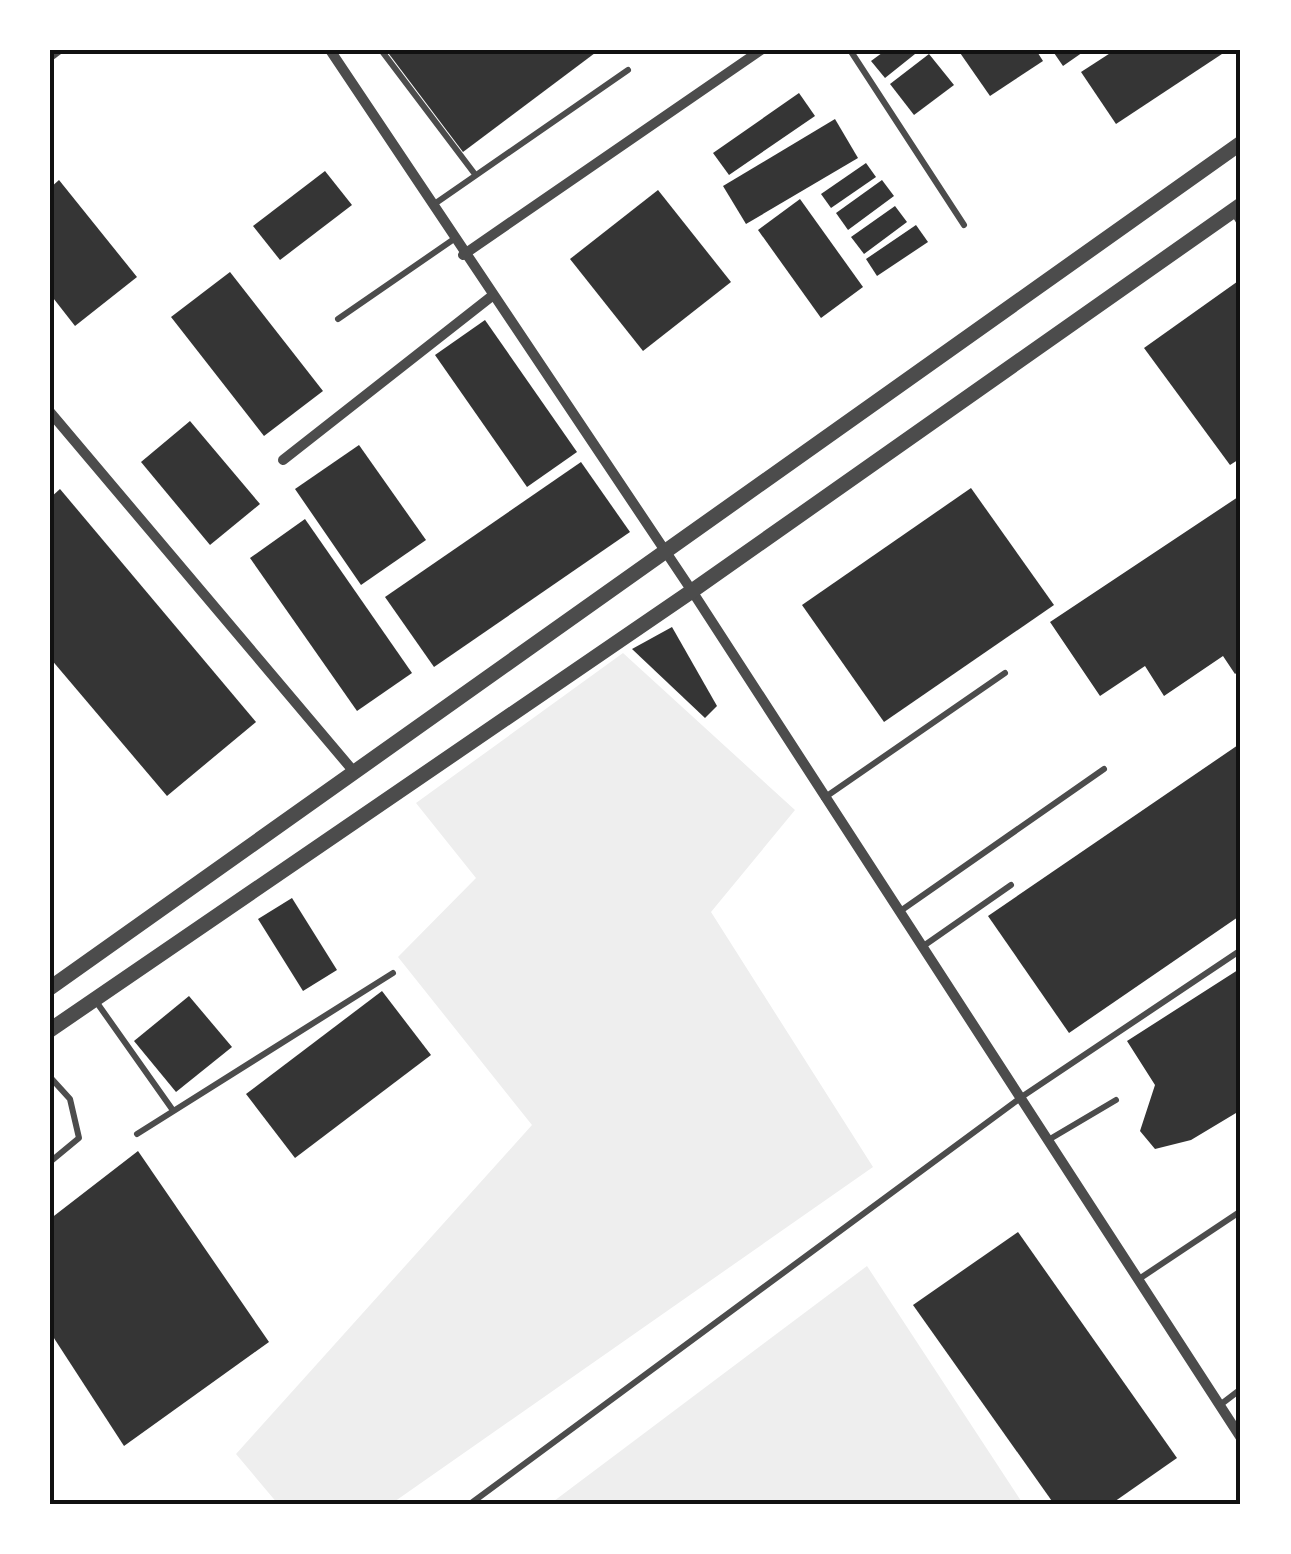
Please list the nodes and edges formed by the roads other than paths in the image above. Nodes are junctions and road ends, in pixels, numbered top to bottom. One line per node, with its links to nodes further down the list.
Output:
1 (58, 50): 6 (street)
2 (330, 50): 10 (street)
3 (381, 50): 9 (lane)
4 (762, 50): 14 (street)
5 (850, 50): 12 (lane)
6 (50, 56)
7 (628, 70): 9 (lane)
8 (1241, 143): 19 (street)
9 (474, 172): 10 (lane)
10 (432, 206): 13 (street)
11 (1238, 213): 20 (street)
12 (964, 226)
13 (454, 239): 14 (street); 16 (lane)
14 (464, 255): 15 (street)
15 (492, 296): 18 (street); 19 (street)
16 (338, 319)
17 (50, 412): 23 (street)
18 (283, 460)
19 (664, 548): 20 (street); 23 (street)
20 (692, 590): 24 (street); 31 (street)
21 (1005, 673): 24 (lane)
22 (1104, 768): 26 (lane)
23 (355, 772): 30 (street)
24 (823, 798): 26 (street)
25 (1011, 885): 27 (lane)
26 (898, 913): 27 (street)
27 (921, 948): 34 (street)
28 (1241, 950): 34 (lane)
29 (393, 972): 36 (lane)
30 (50, 988)
31 (95, 1000): 32 (street); 36 (lane)
32 (50, 1030)
33 (50, 1077): 39 (lane)
34 (1022, 1096): 38 (street); 45 (lane)
35 (1116, 1100): 38 (lane)
36 (172, 1108): 37 (lane)
37 (136, 1134)
38 (1050, 1139): 41 (street)
39 (50, 1162)
40 (1241, 1211): 41 (lane)
41 (1138, 1280): 43 (street)
42 (1241, 1389): 43 (lane)
43 (1220, 1405): 44 (street)
44 (1241, 1438)
45 (470, 1504)

